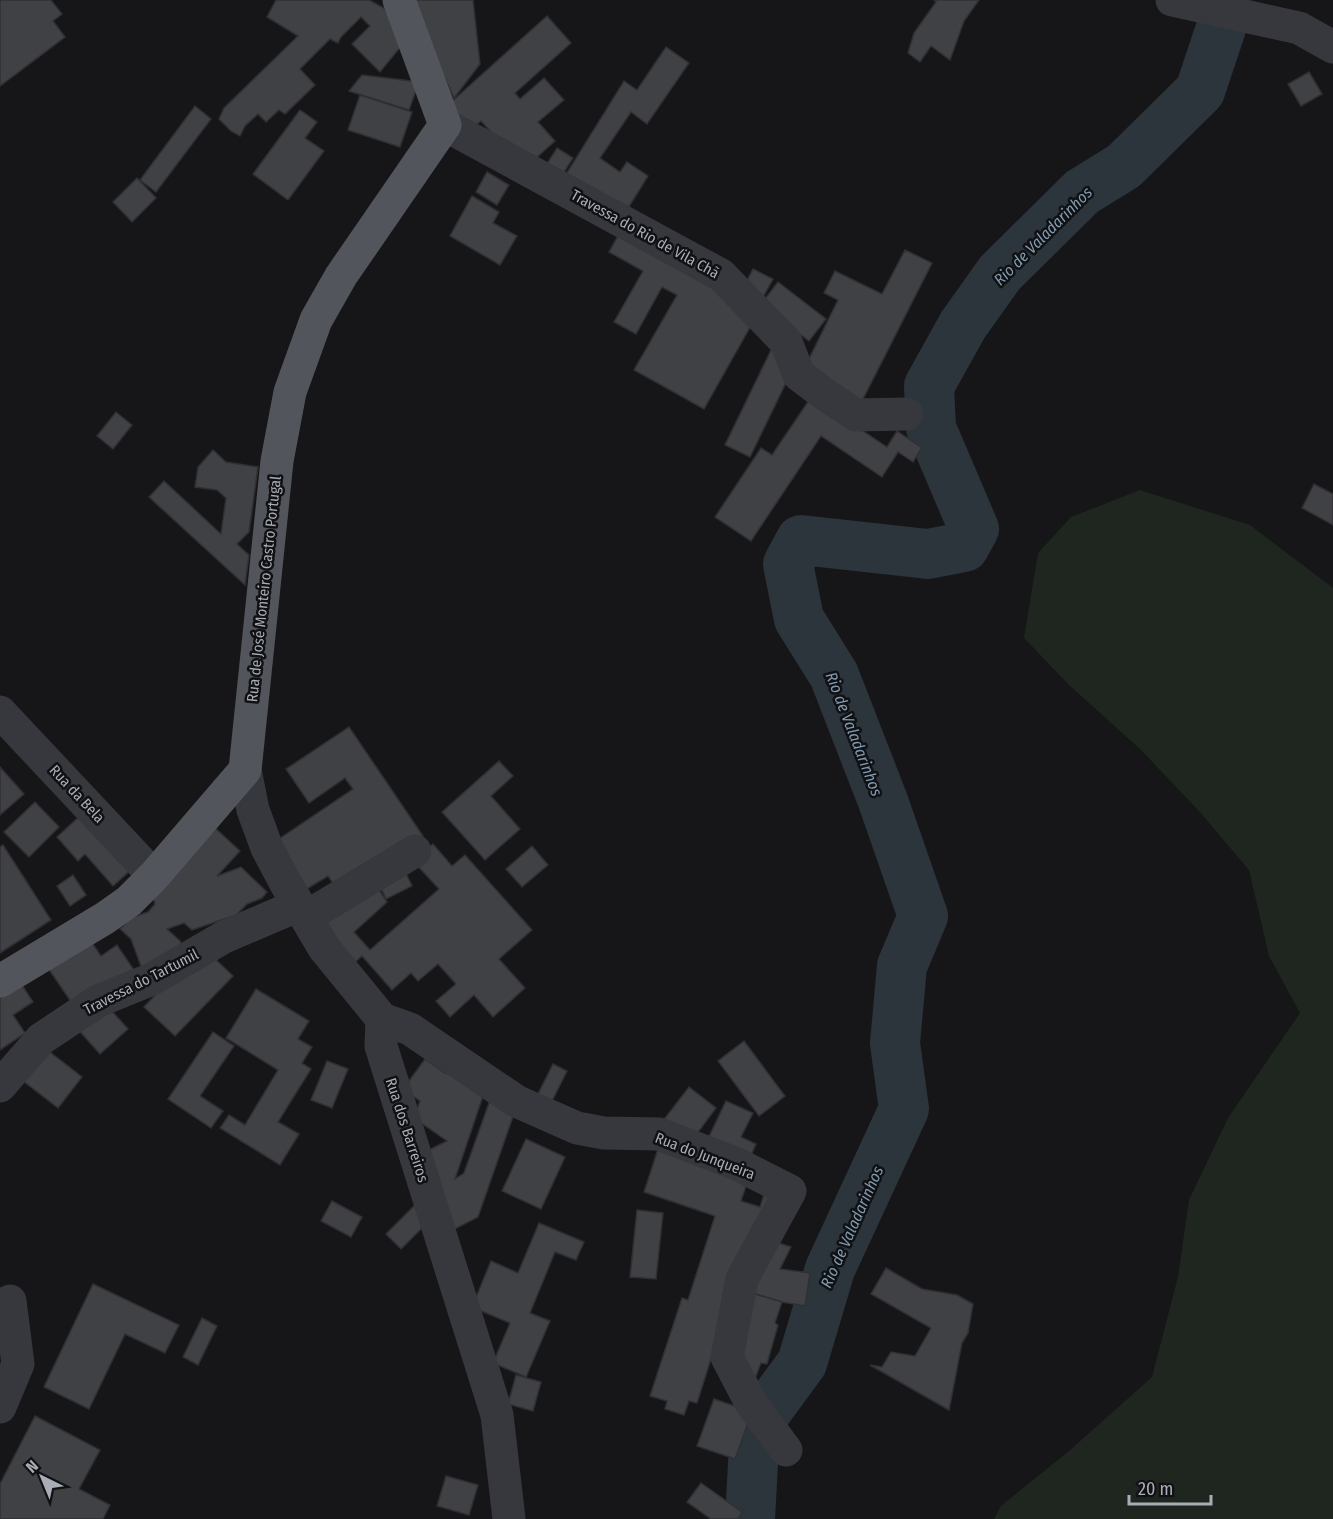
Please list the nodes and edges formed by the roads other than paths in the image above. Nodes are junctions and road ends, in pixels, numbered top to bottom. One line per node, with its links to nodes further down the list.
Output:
1 (1173, 0): 3 (street)
2 (397, 1): 4 (main road)
3 (1333, 47)
4 (445, 125): 5 (street, Travessa do Rio de Vila Chã); 7 (main road, Rua de José Monteiro Castro Portugal)
5 (907, 414)
6 (0, 712): 9 (street, Rua da Bela)
7 (245, 770): 9 (main road); 10 (street)
8 (415, 851): 10 (street, Travessa do Tartumil)
9 (154, 876): 11 (main road)
10 (303, 911): 12 (street); 13 (street, Travessa do Tartumil)
11 (0, 981)
12 (382, 1019): 16 (street, Rua do Junqueira); 17 (street, Rua dos Barreiros)
13 (0, 1086)
14 (10, 1301): 15 (street)
15 (0, 1407)
16 (779, 1439)
17 (509, 1519)

